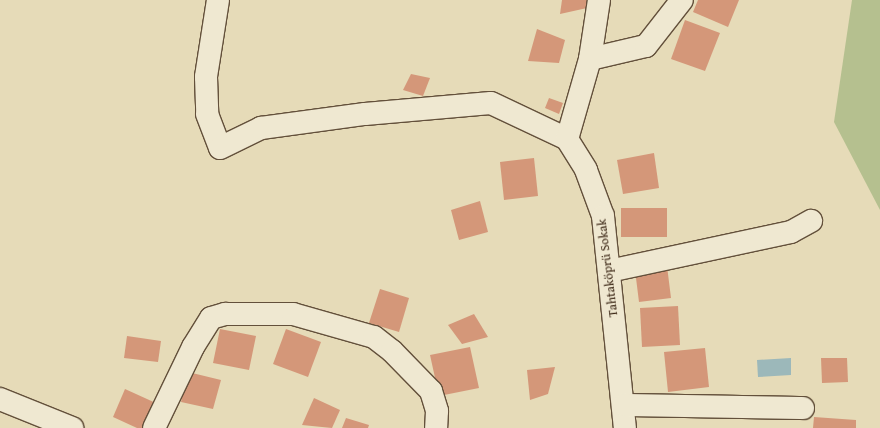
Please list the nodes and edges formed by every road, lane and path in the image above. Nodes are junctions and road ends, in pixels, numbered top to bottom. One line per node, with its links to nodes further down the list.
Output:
1 (218, 0): 5 (street)
2 (599, 0): 4 (street)
3 (682, 0): 4 (street)
4 (590, 59): 5 (street)
5 (566, 139): 7 (street, Tahtaköprü Sokak)
6 (811, 221): 7 (street)
7 (609, 270): 9 (street, Tahtaköprü Sokak)
8 (0, 399): 11 (street)
9 (624, 405): 10 (street); 14 (street, Tahtaköprü Sokak)
10 (803, 408)
11 (72, 428)
12 (154, 428): 13 (street)
13 (436, 428)
14 (625, 428)

